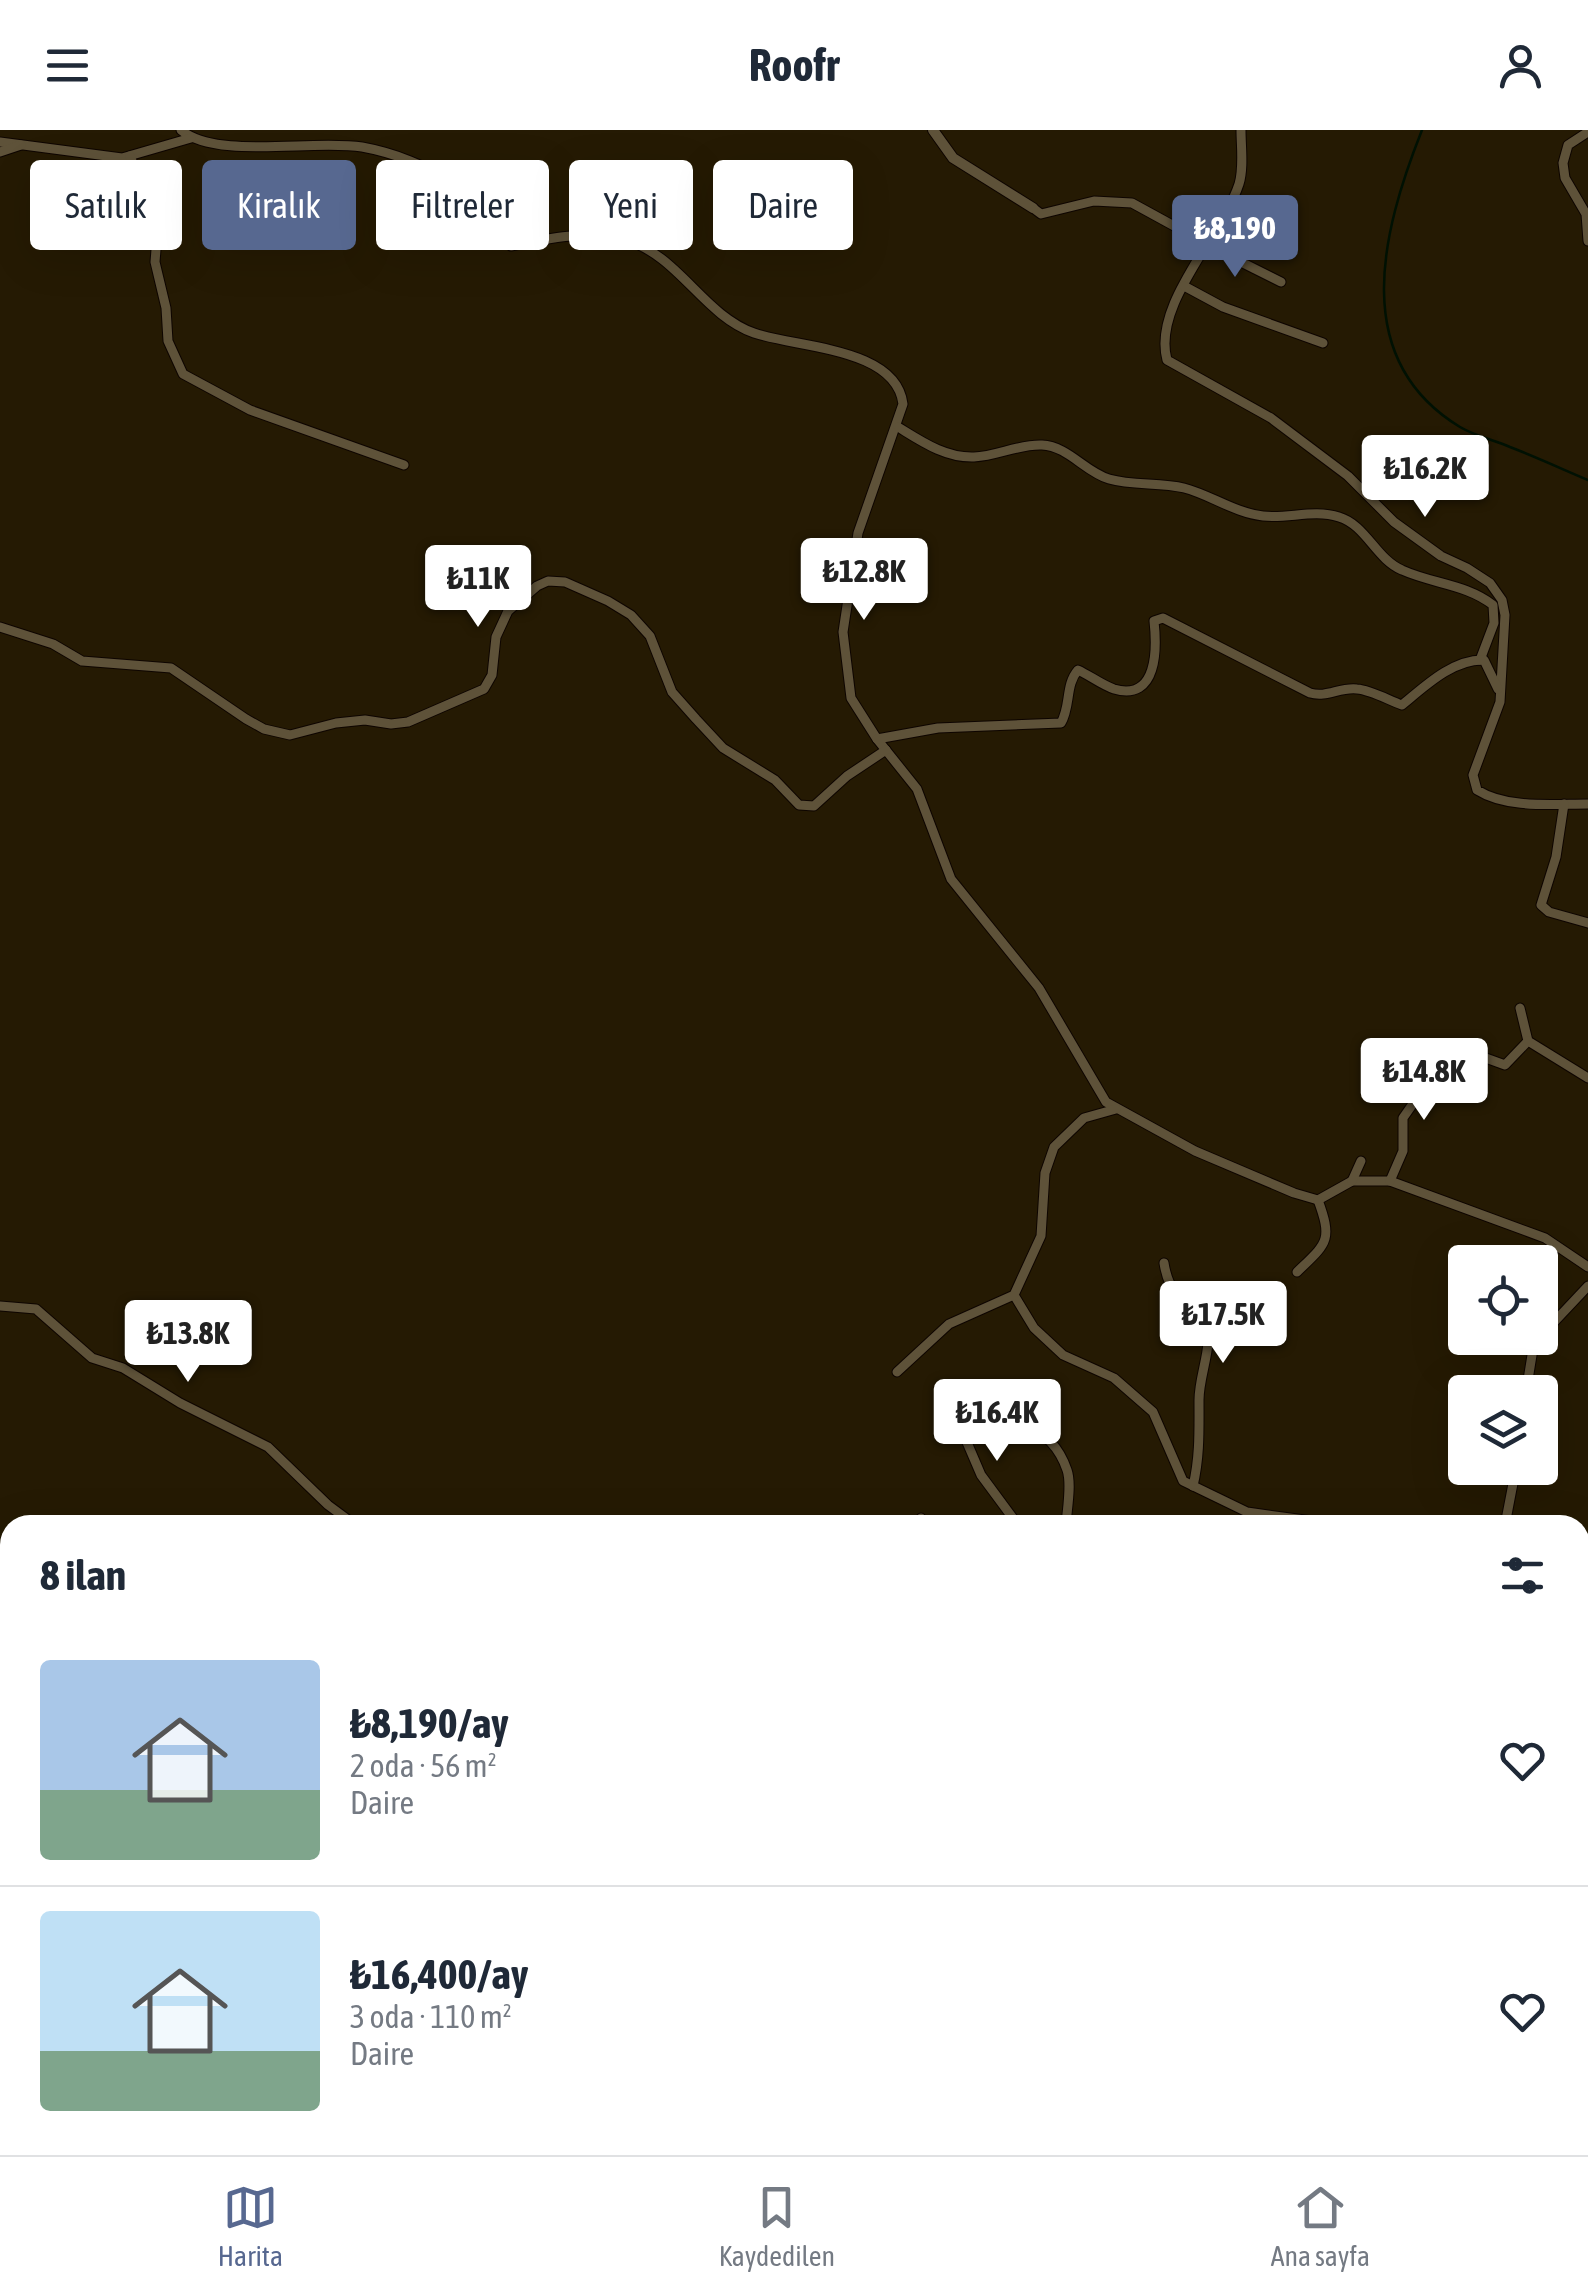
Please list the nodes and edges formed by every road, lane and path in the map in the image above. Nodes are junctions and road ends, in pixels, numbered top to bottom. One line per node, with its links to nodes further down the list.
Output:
1 (181, 130): 5 (street)
2 (932, 130): 10 (street)
3 (1241, 130): 12 (street)
4 (1588, 132): 11 (street)
5 (191, 138): 9 (street); 16 (street)
6 (0, 142): 7 (street)
7 (25, 144): 8 (street); 9 (street)
8 (0, 152)
9 (130, 156): 17 (street)
10 (1033, 208): 12 (street)
11 (1588, 241)
12 (1209, 242): 13 (street); 14 (street)
13 (1281, 282)
14 (1184, 286): 15 (street); 20 (street)
15 (1324, 343)
16 (898, 427): 19 (street); 21 (street)
17 (404, 465)
18 (0, 627): 22 (street)
19 (1480, 660): 20 (street); 21 (street)
20 (1500, 693): 23 (street)
21 (876, 739): 22 (street)
22 (886, 750): 29 (street)
23 (1564, 804): 24 (street); 25 (street)
24 (1588, 804)
25 (1588, 924)
26 (1520, 1008): 27 (street)
27 (1528, 1040): 28 (street); 32 (street)
28 (1588, 1078)
29 (1116, 1109): 33 (street); 38 (street)
30 (1361, 1162): 31 (street)
31 (1352, 1181): 32 (street); 33 (street)
32 (1390, 1181): 35 (street)
33 (1318, 1200): 36 (street)
34 (1164, 1263): 43 (street)
35 (1588, 1267)
36 (1297, 1272)
37 (1588, 1286): 40 (street)
38 (1014, 1295): 41 (street); 43 (street)
39 (0, 1306): 44 (street)
40 (1558, 1318)
41 (897, 1372)
42 (1513, 1485): 48 (street)
43 (1193, 1486): 47 (street)
44 (342, 1515)
45 (1010, 1515): 46 (street)
46 (1066, 1515)
47 (1269, 1515)
48 (1507, 1515)

